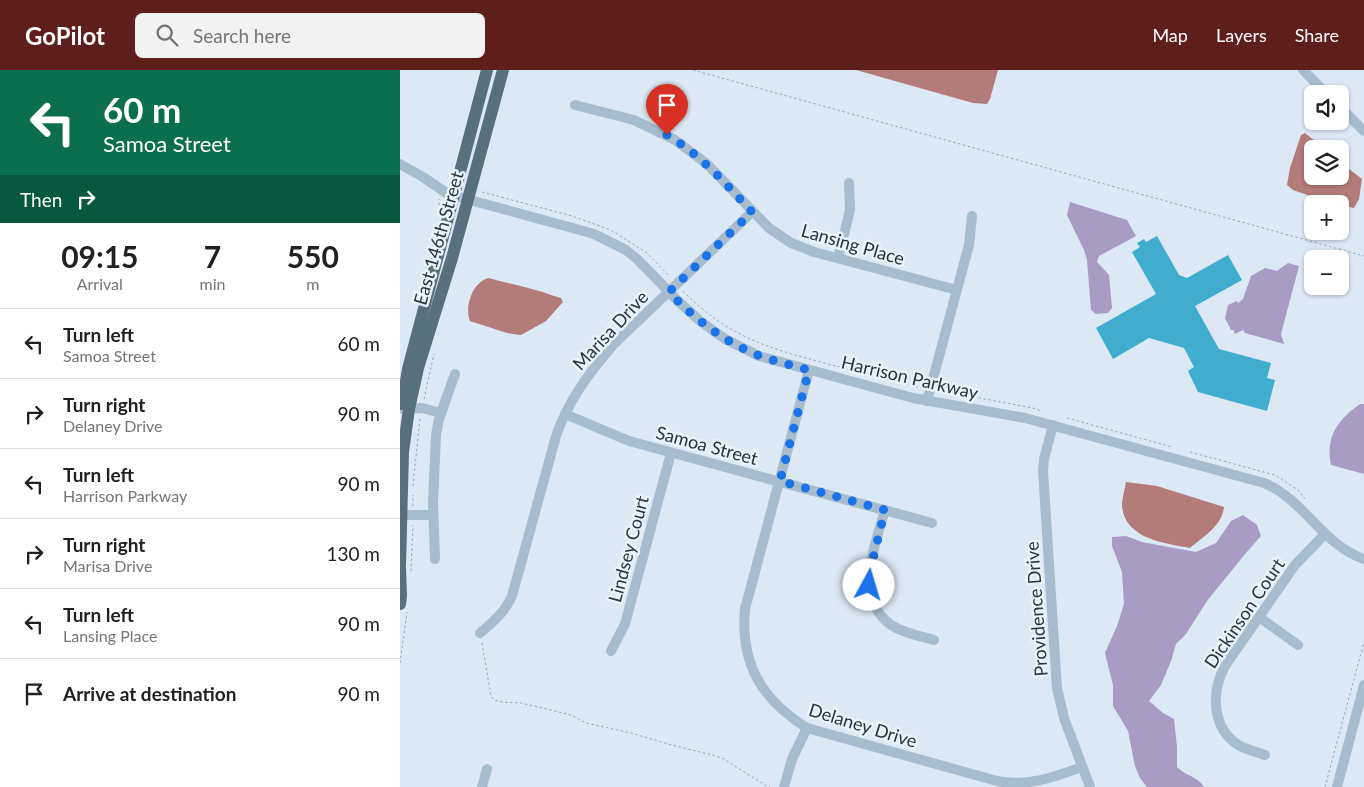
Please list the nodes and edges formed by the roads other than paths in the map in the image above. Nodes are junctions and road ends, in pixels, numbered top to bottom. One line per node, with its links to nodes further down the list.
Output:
1 (487, 70): 10 (main road, East 146th Street)
2 (503, 70): 10 (main road, East 146th Street)
3 (1303, 70): 4 (street)
4 (1319, 85)
5 (575, 105): 11 (street, Lansing Place)
6 (1349, 116): 7 (street)
7 (1364, 131)
8 (400, 164): 10 (street, Harrison Parkway)
9 (849, 183): 13 (street)
10 (465, 196): 15 (street, Harrison Parkway); 19 (main road, East 146th Street)
11 (752, 212): 13 (street, Lansing Place); 15 (street, Marisa Drive)
12 (972, 216): 14 (street)
13 (838, 258): 14 (street, Lansing Place)
14 (957, 290): 18 (street)
15 (669, 292): 16 (street, Harrison Parkway); 21 (street, Marisa Drive)
16 (809, 370): 18 (street, Harrison Parkway); 24 (street, Delaney Drive)
17 (455, 374): 20 (street)
18 (927, 401): 22 (street, Harrison Parkway)
19 (406, 410): 20 (street); 26 (main road, East 146th Street)
20 (441, 413): 27 (street)
21 (564, 414): 23 (street, Samoa Street); 35 (street, Marisa Drive)
22 (1053, 426): 29 (street, Harrison Parkway); 42 (street, Providence Drive)
23 (671, 453): 24 (street, Samoa Street); 38 (street, Lindsey Court)
24 (780, 481): 25 (street, Samoa Street); 40 (street, Delaney Drive)
25 (885, 510): 28 (street, Samoa Street); 36 (street)
26 (401, 515): 27 (street); 32 (main road, East 146th Street)
27 (433, 515): 31 (street)
28 (932, 522)
29 (1325, 534): 30 (street, Harrison Parkway); 34 (street, Dickinson Court)
30 (1364, 559)
31 (435, 560)
32 (400, 567): 33 (main road, East 146th Street)
33 (400, 604)
34 (1259, 617): 37 (street); 41 (street, Dickinson Court)
35 (480, 633)
36 (934, 640)
37 (1298, 645)
38 (611, 650)
39 (1364, 685): 47 (street)
40 (807, 728): 42 (street, Delaney Drive); 45 (street)
41 (1265, 755)
42 (1082, 768): 46 (street, Providence Drive)
43 (487, 769): 44 (street)
44 (482, 787)
45 (784, 787)
46 (1090, 787)
47 (1337, 787)

